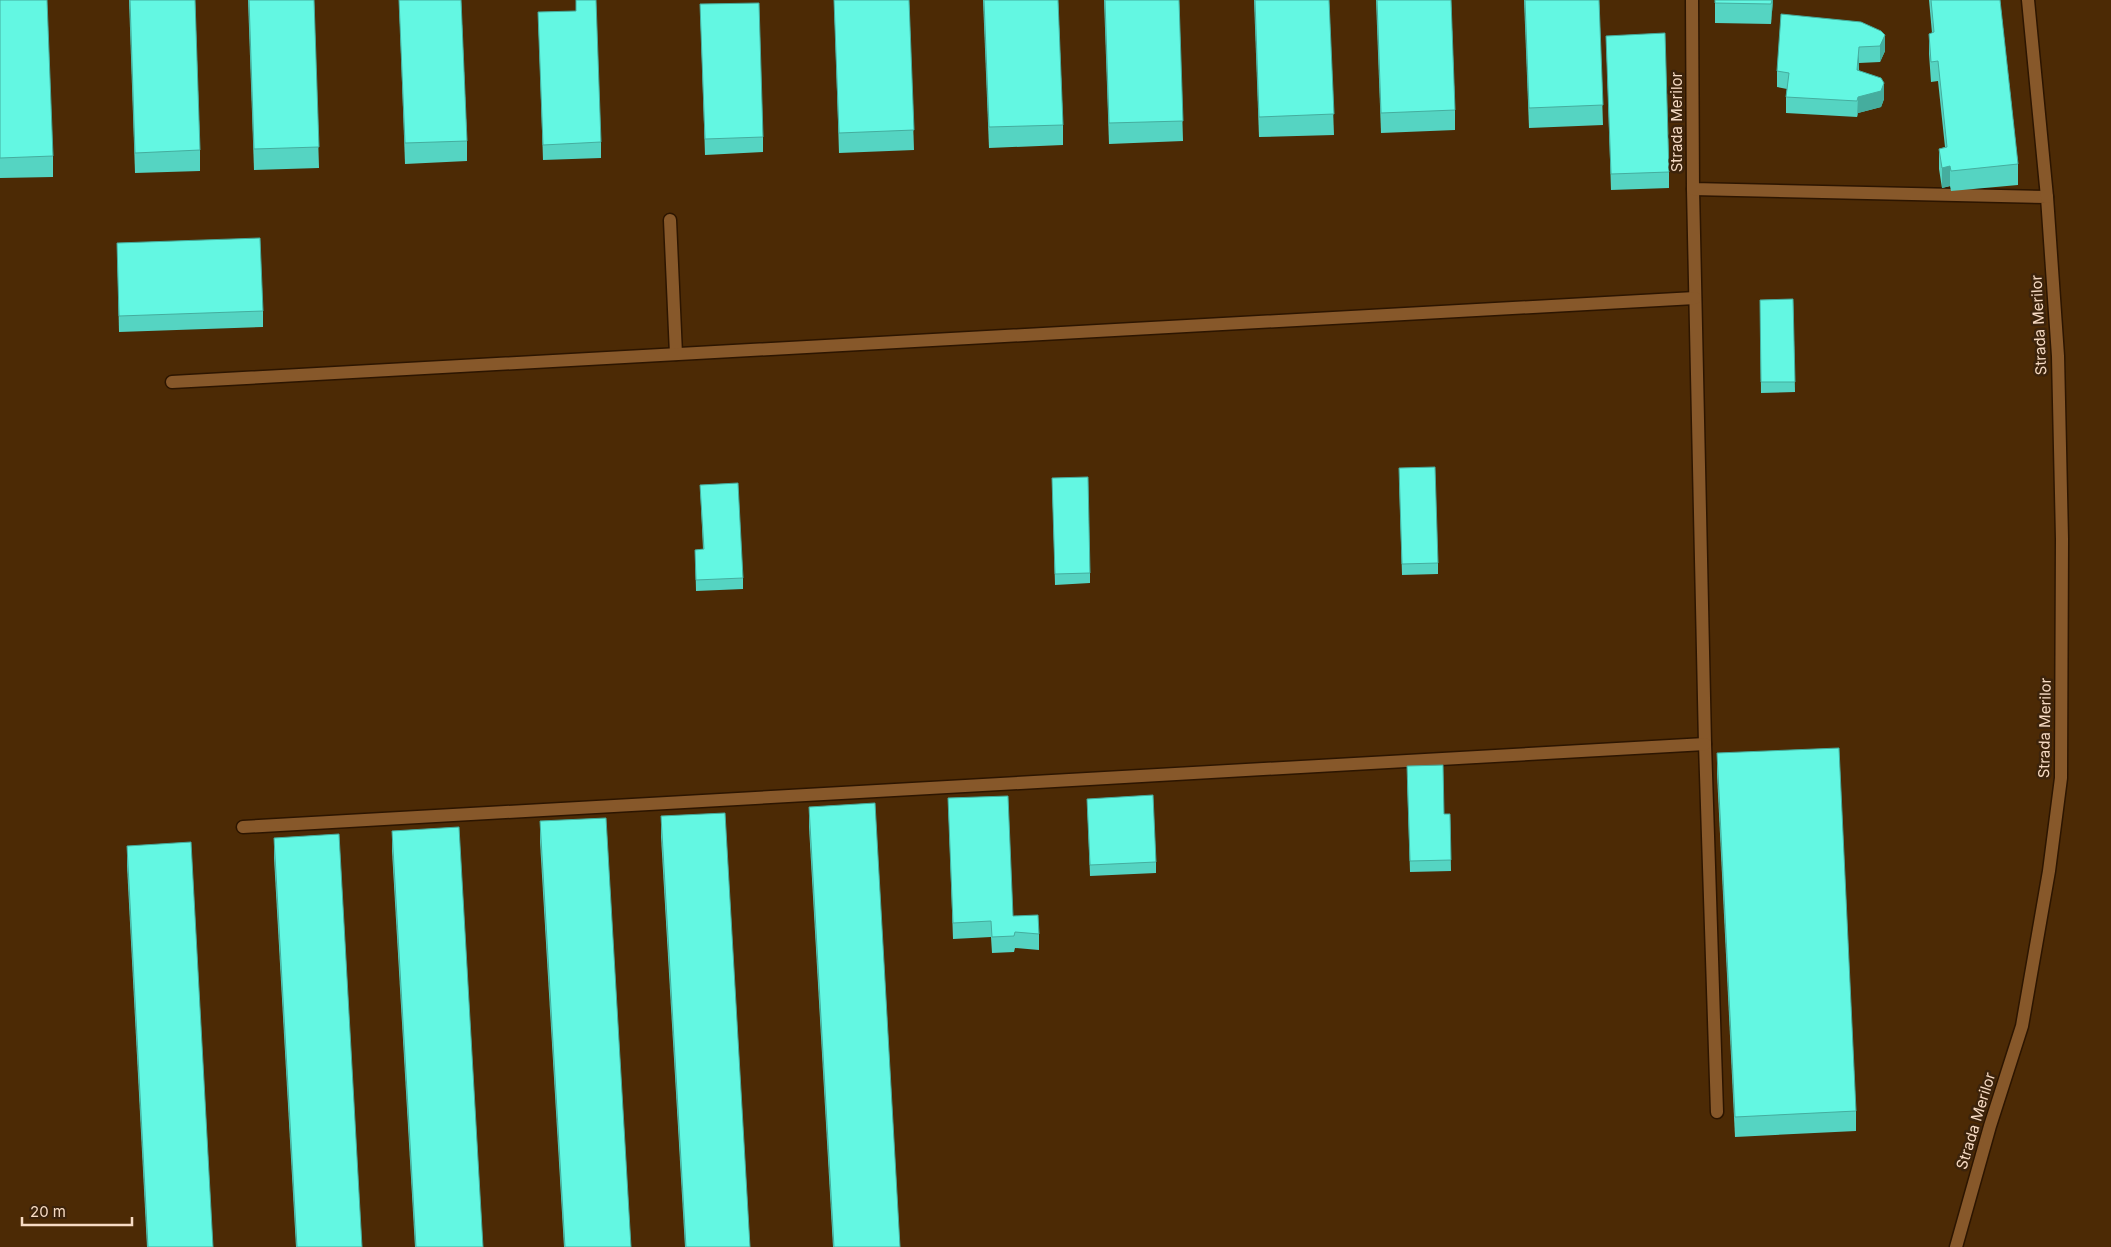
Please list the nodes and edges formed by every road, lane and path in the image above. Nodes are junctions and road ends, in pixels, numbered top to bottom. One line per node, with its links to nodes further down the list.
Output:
1 (1692, 0): 3 (street, Strada Merilor)
2 (2028, 0): 4 (street, Strada Merilor)
3 (1693, 189): 4 (street, Strada Merilor); 6 (street)
4 (2047, 197): 12 (street, Strada Merilor)
5 (670, 220): 7 (street)
6 (1695, 298): 7 (street); 9 (street)
7 (676, 354): 8 (street)
8 (172, 382)
9 (1705, 744): 10 (street); 11 (street)
10 (243, 827)
11 (1717, 1112)
12 (1956, 1247)

